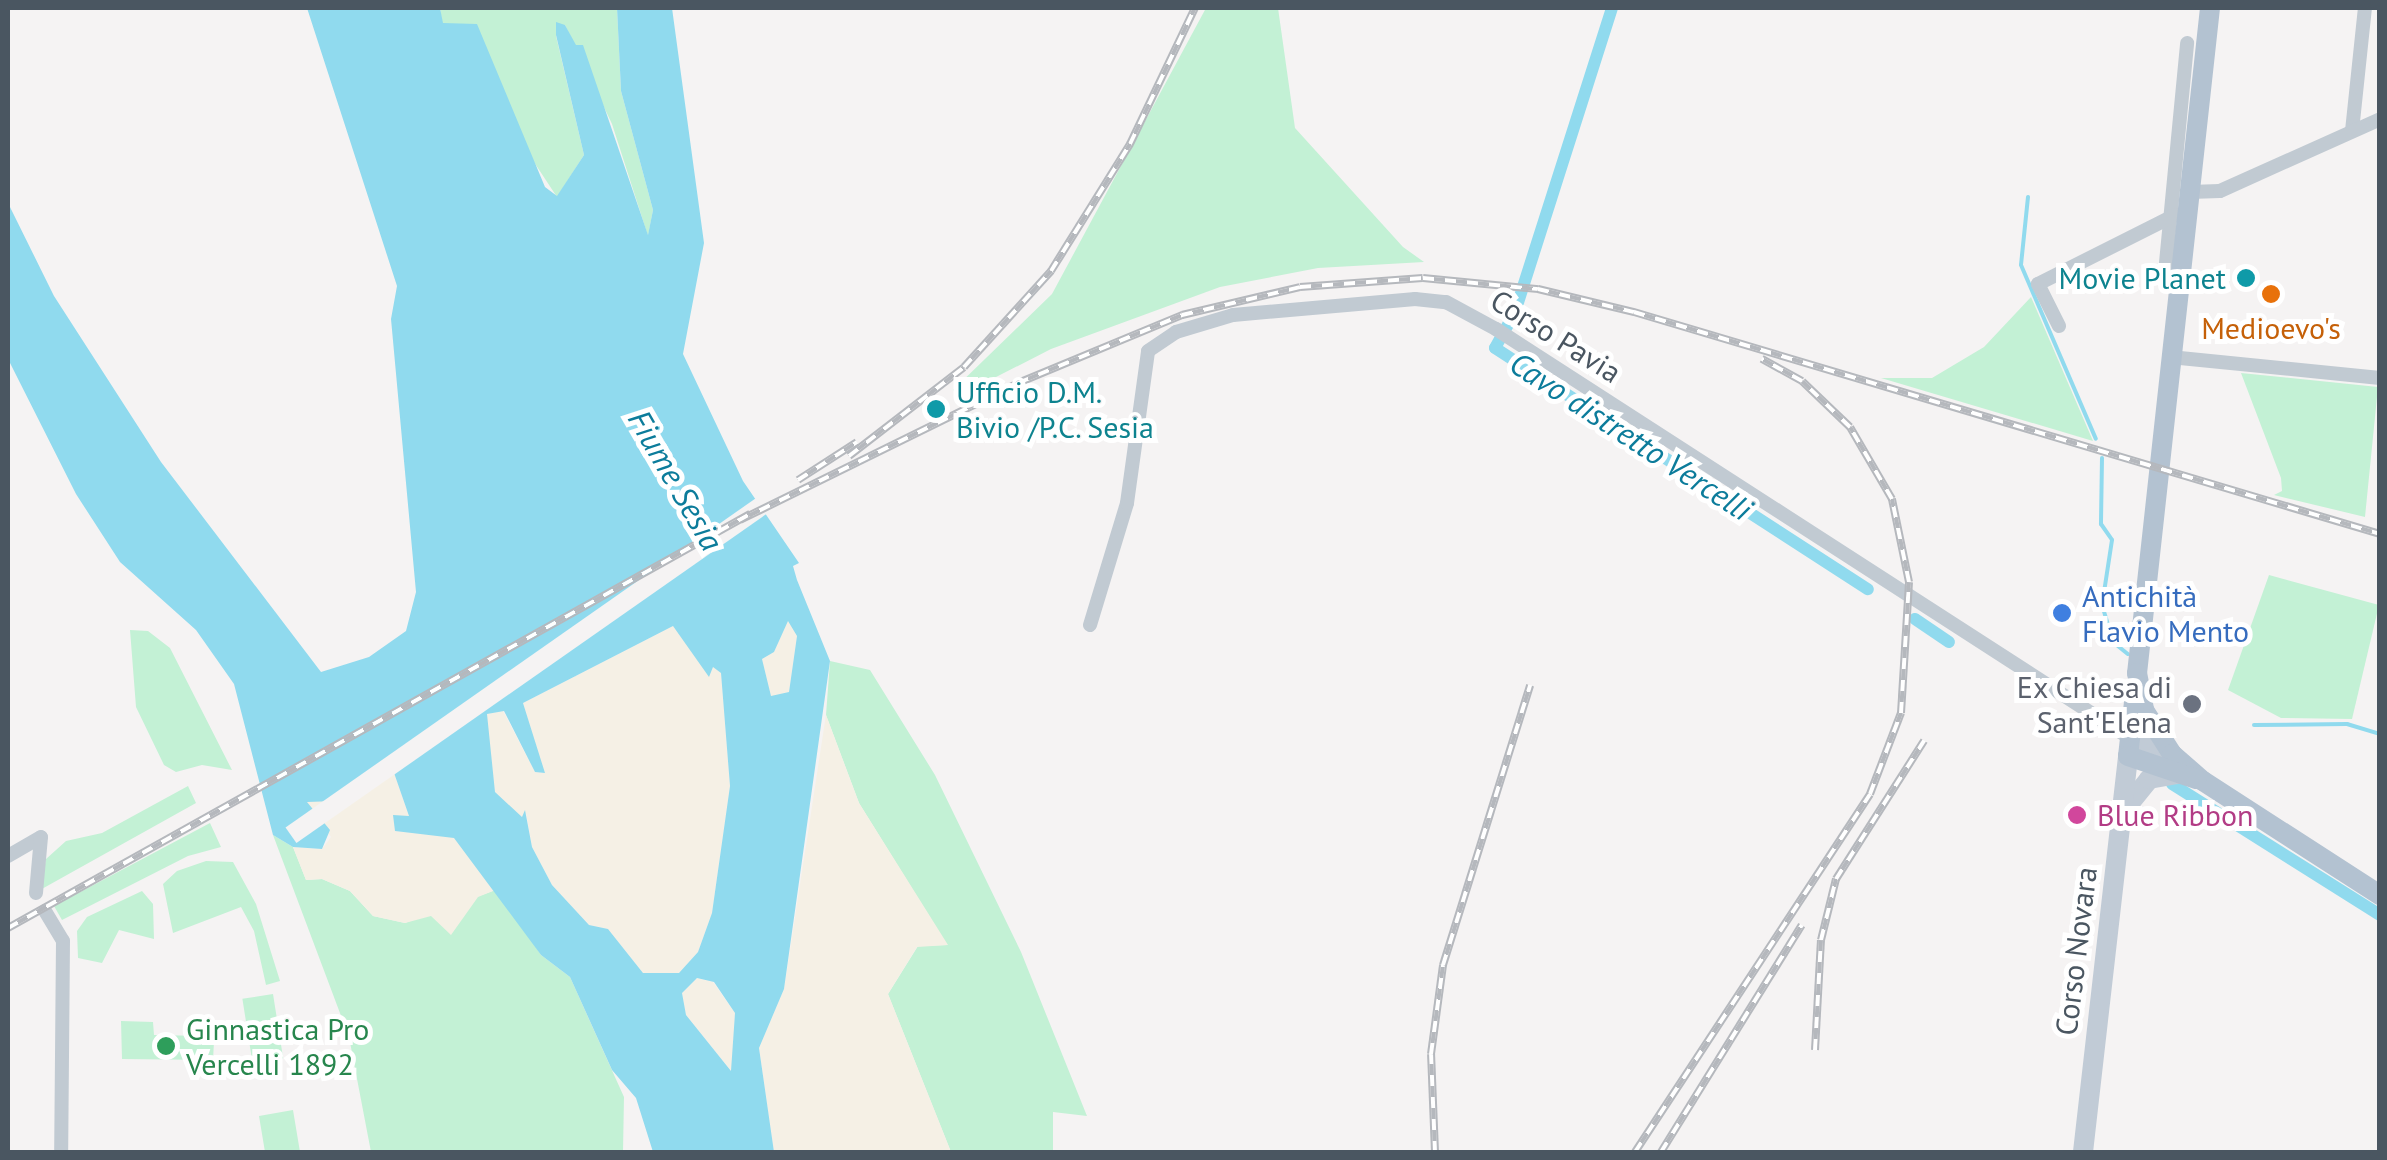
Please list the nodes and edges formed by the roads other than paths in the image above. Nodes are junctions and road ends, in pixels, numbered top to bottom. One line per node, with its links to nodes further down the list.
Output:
1 (2210, 8): 6 (main road, Corso Novara)
2 (2365, 8): 5 (street)
3 (2187, 42): 6 (street)
4 (2380, 118): 5 (street)
5 (2352, 131): 6 (street)
6 (2183, 206): 7 (street); 8 (street); 9 (main road, Corso Novara)
7 (2165, 274)
8 (2058, 326)
9 (2170, 357): 10 (street); 12 (main road, Corso Novara)
10 (2380, 378)
11 (1090, 625): 13 (street, Corso Pavia)
12 (2137, 673): 13 (main road, Corso Novara); 14 (main road)
13 (2129, 747): 14 (main road); 15 (main road, Corso Novara)
14 (2175, 764): 15 (main road); 18 (main road)
15 (2121, 815): 21 (main road, Corso Novara)
16 (8, 856): 17 (street)
17 (36, 894)
18 (2380, 895)
19 (45, 911): 20 (street)
20 (61, 1152)
21 (2083, 1152)

